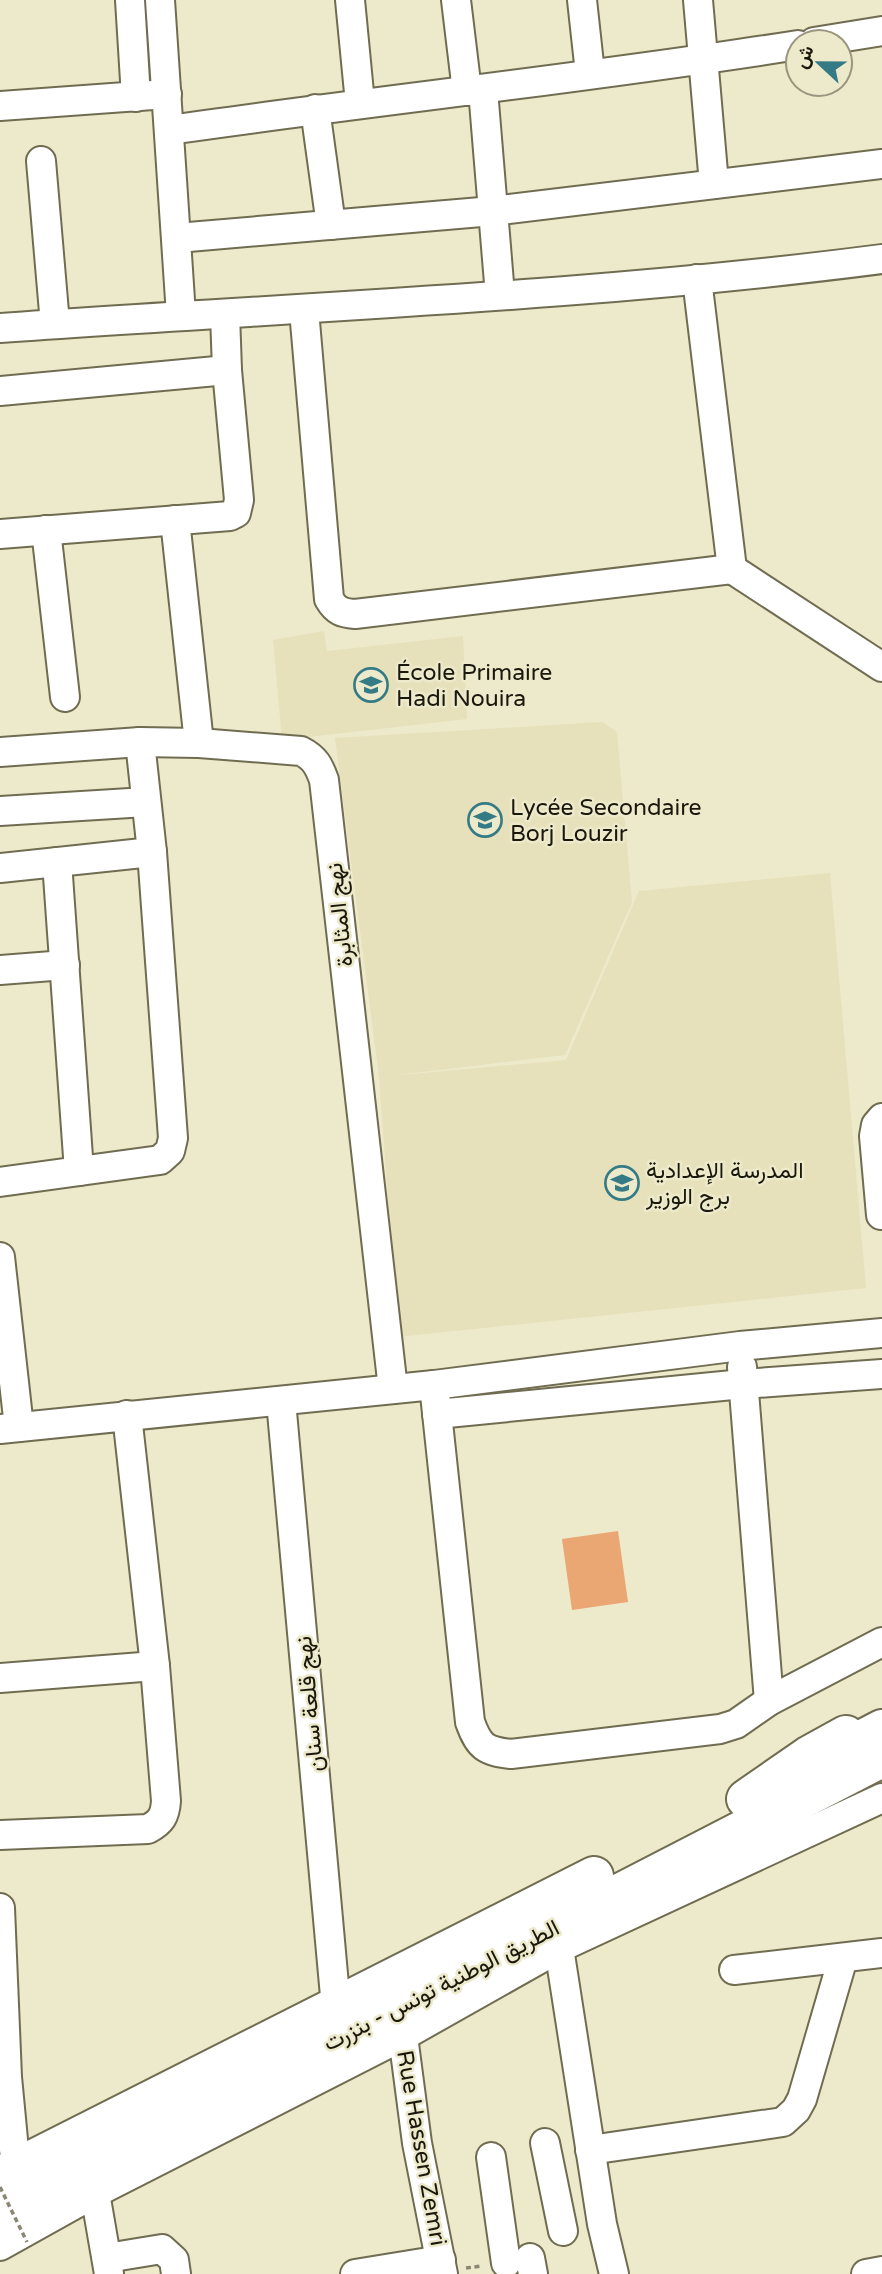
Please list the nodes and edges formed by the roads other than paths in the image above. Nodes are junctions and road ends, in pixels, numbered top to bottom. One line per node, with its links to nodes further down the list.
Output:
1 (130, 0): 14 (street)
2 (160, 0): 13 (street)
3 (351, 0): 15 (street)
4 (456, 0): 12 (street)
5 (582, 0): 11 (street)
6 (698, 0): 10 (street)
7 (882, 31): 8 (street)
8 (854, 36)
9 (784, 47): 10 (street)
10 (703, 60): 11 (street); 21 (street)
11 (590, 73): 12 (street)
12 (475, 90): 15 (street); 22 (street)
13 (167, 94): 14 (street); 18 (street)
14 (136, 97): 16 (street)
15 (360, 103): 17 (street)
16 (0, 106)
17 (315, 109): 18 (street); 23 (street)
18 (169, 130): 24 (street)
19 (41, 161): 31 (street)
20 (882, 164): 21 (street)
21 (714, 184): 22 (street)
22 (493, 211): 23 (street); 27 (street)
23 (331, 225): 24 (street)
24 (177, 238): 30 (street)
25 (882, 261): 26 (street)
26 (697, 279): 27 (street); 38 (street)
27 (500, 295): 28 (street)
28 (304, 310): 29 (street); 38 (street)
29 (225, 314): 30 (street); 33 (street)
30 (181, 315): 31 (street)
31 (55, 324): 32 (street)
32 (0, 328)
33 (227, 370): 34 (street); 35 (street)
34 (0, 391)
35 (175, 520): 36 (street); 42 (street)
36 (46, 530): 37 (street); 40 (street)
37 (0, 534)
38 (732, 569): 39 (street)
39 (882, 667)
40 (65, 697)
41 (140, 742): 42 (street, نهج المثابرة); 43 (street, نهج المثابرة); 44 (street)
42 (199, 743): 62 (street, نهج المثابرة)
43 (0, 752)
44 (146, 802): 45 (street); 46 (street)
45 (0, 810)
46 (152, 852): 47 (street); 52 (street)
47 (57, 862): 48 (street); 49 (street)
48 (0, 868)
49 (65, 965): 50 (street); 52 (street)
50 (0, 970)
51 (882, 1118): 54 (street)
52 (79, 1171): 53 (street)
53 (0, 1182)
54 (881, 1215)
55 (0, 1257): 67 (street)
56 (882, 1334): 57 (street)
57 (740, 1346): 58 (street); 60 (street)
58 (687, 1353): 61 (street); 63 (street)
59 (882, 1374): 60 (street)
60 (743, 1384): 63 (street); 71 (street)
61 (434, 1385): 62 (street); 65 (street)
62 (393, 1389): 64 (street)
63 (689, 1389): 65 (street)
64 (281, 1402): 66 (street); 83 (street, نهج قلعة سنان)
65 (437, 1414): 71 (street)
66 (127, 1415): 67 (street); 69 (street)
67 (9, 1428)
68 (882, 1642): 71 (street)
69 (155, 1666): 70 (street); 77 (street)
70 (0, 1678)
71 (769, 1700)
72 (882, 1716): 76 (highway)
73 (882, 1728): 76 (highway, الطريق الوطنية تونس - بنزرت)
74 (882, 1758): 90 (highway, الطريق الوطنية تونس - بنزرت)
75 (882, 1798): 79 (street)
76 (746, 1799): 83 (highway, الطريق الوطنية تونس - بنزرت)
77 (0, 1835)
78 (0, 1908): 88 (street)
79 (559, 1948): 84 (street); 86 (street)
80 (882, 1953): 81 (street)
81 (843, 1958): 82 (street); 86 (street)
82 (734, 1970)
83 (336, 2007): 88 (highway, الطريق الوطنية تونس - بنزرت)
84 (402, 2036): 89 (street); 95 (street, Rue Hassen Zemri)
85 (545, 2143): 91 (street)
86 (590, 2150): 99 (street)
87 (491, 2157): 93 (street)
88 (5, 2161)
89 (95, 2193): 92 (street); 94 (street)
90 (0, 2212)
91 (563, 2231)
92 (13, 2244)
93 (523, 2265)
94 (108, 2266): 97 (street)
95 (442, 2267): 98 (street)
96 (882, 2272): 100 (street)
97 (176, 2274)
98 (355, 2274)
99 (614, 2274)
100 (866, 2274)

